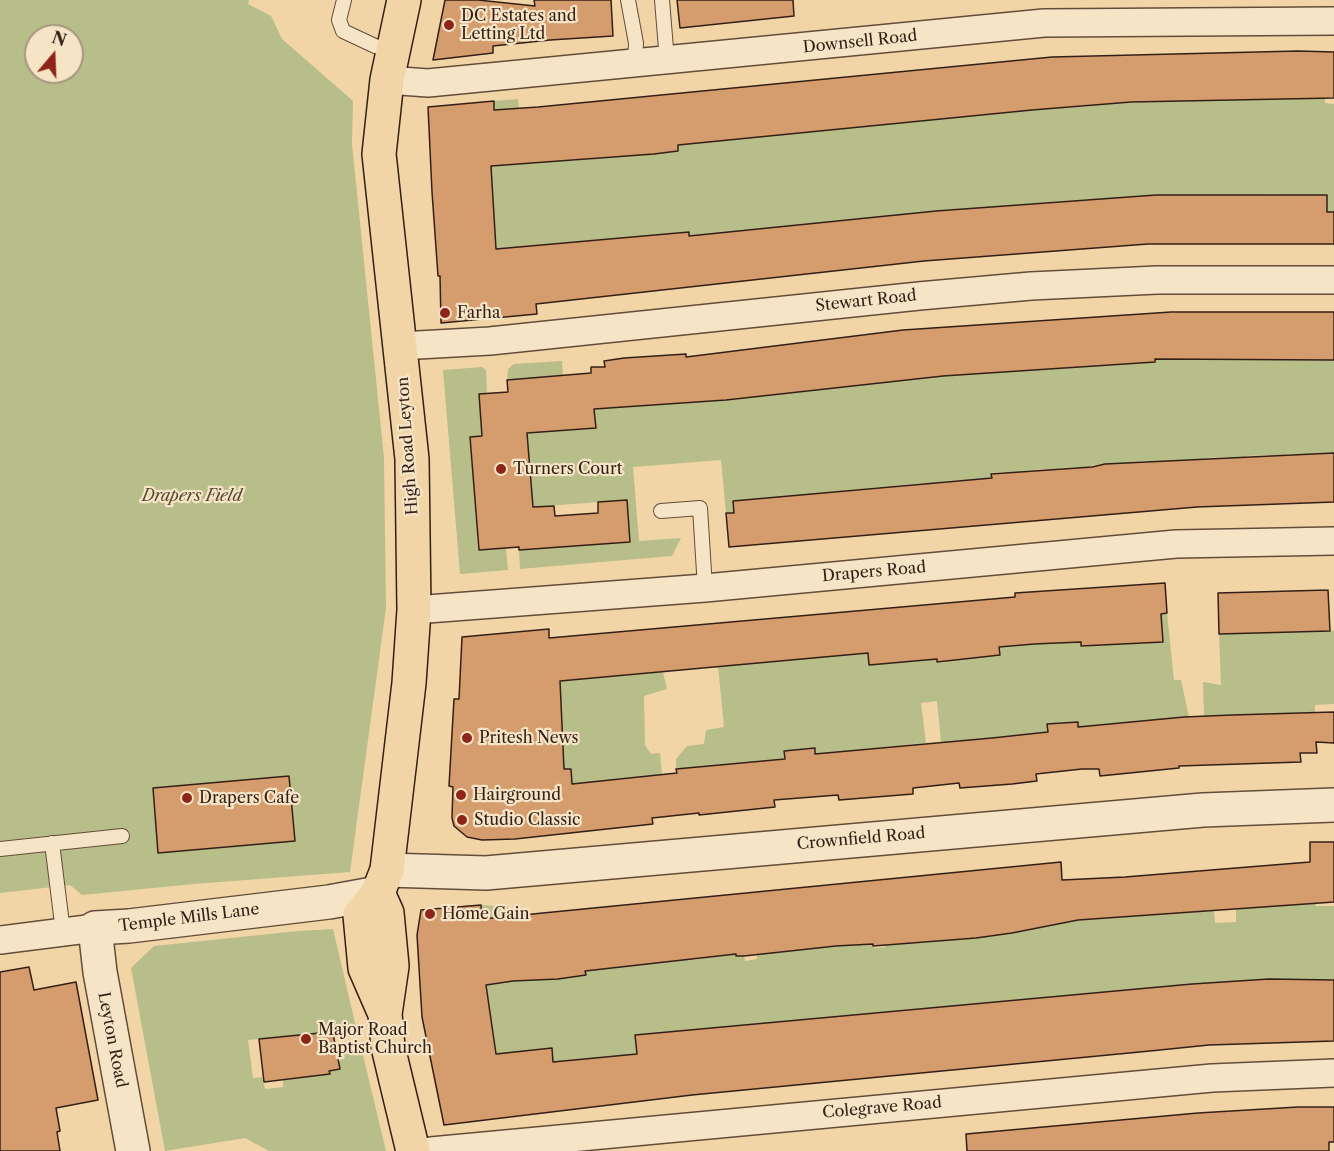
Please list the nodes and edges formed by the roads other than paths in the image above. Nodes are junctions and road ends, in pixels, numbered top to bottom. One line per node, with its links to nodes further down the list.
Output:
1 (344, 0): 8 (lane)
2 (404, 0): 8 (main road, High Road Leyton)
3 (628, 0): 7 (lane)
4 (662, 0): 6 (lane)
5 (1334, 21): 6 (street, Downsell Road)
6 (667, 61): 7 (street, Downsell Road)
7 (635, 64): 8 (street, Downsell Road)
8 (390, 65): 10 (main road, High Road Leyton)
9 (1334, 280): 10 (street, Stewart Road)
10 (400, 346): 14 (main road, High Road Leyton)
11 (661, 511): 13 (lane)
12 (1334, 541): 13 (street, Drapers Road)
13 (705, 588): 14 (street, Drapers Road)
14 (414, 610): 19 (main road, High Road Leyton)
15 (1334, 805): 19 (street, Crownfield Road)
16 (122, 836): 17 (lane)
17 (52, 843): 18 (lane); 20 (lane)
18 (0, 849)
19 (383, 881): 20 (street, Temple Mills Lane); 24 (main road)
20 (79, 930): 21 (street, Temple Mills Lane); 23 (street, Leyton Road)
21 (0, 940)
22 (1334, 1073): 25 (street, Colegrave Road)
23 (133, 1151)
24 (413, 1151)
25 (430, 1151)

